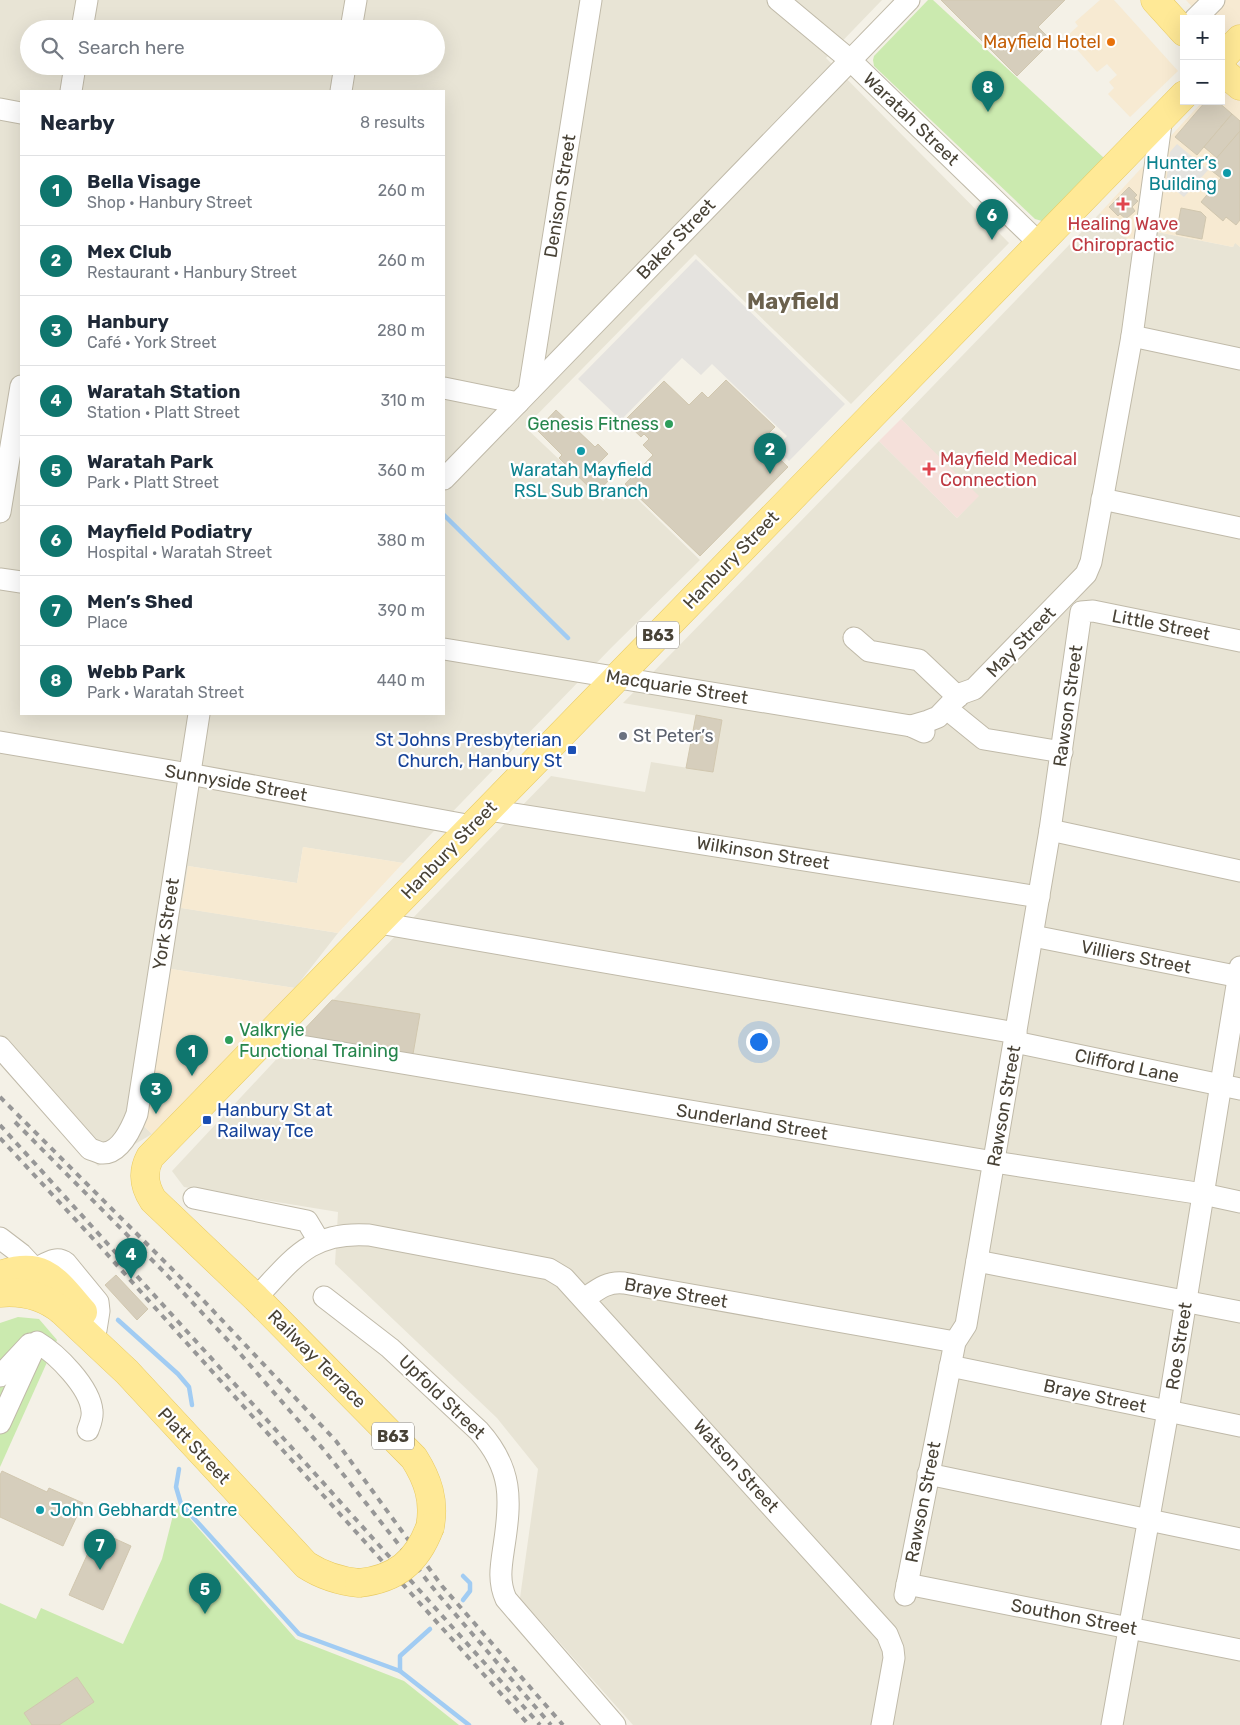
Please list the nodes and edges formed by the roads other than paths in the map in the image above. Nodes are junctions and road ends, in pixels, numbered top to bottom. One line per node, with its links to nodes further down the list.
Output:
1 (87, 0): 9 (street)
2 (356, 0): 10 (street)
3 (591, 0): 30 (street, Denison Street)
4 (778, 0): 14 (street, Waratah Street)
5 (908, 0): 14 (street, Baker Street)
6 (1155, 0): 11 (main road)
7 (1214, 0): 8 (street)
8 (1199, 15)
9 (84, 20)
10 (353, 20)
11 (1180, 23)
12 (1240, 39): 13 (main road)
13 (1225, 55)
14 (850, 60): 25 (street, Waratah Street); 30 (street, Baker Street)
15 (1225, 73): 18 (main road)
16 (74, 75): 19 (street)
17 (344, 75): 20 (street)
18 (1240, 86)
19 (71, 90)
20 (341, 90)
21 (1180, 99): 24 (main road, Hanbury Street / B63)
22 (0, 109): 23 (street)
23 (20, 113)
24 (1162, 116): 25 (main road, Hanbury Street / B63); 26 (street)
25 (1039, 243): 41 (main road, Hanbury Street / B63)
26 (1132, 336): 27 (street); 32 (street)
27 (1240, 359)
28 (445, 388): 30 (street)
29 (20, 392): 33 (street)
30 (524, 397): 31 (street, Baker Street)
31 (445, 478)
32 (1102, 499): 34 (street); 42 (street, May Street)
33 (0, 512)
34 (1240, 528)
35 (0, 579): 36 (street)
36 (20, 582)
37 (1082, 612): 39 (street, Little Street); 45 (street, Rawson Street)
38 (854, 638): 42 (street)
39 (1240, 641)
40 (445, 649): 41 (street, Macquarie Street)
41 (617, 677): 42 (street, Macquarie Street); 47 (main road, Hanbury Street / B63)
42 (959, 703): 45 (street)
43 (199, 715): 46 (street, York Street)
44 (0, 742): 46 (street, Sunnyside Street)
45 (1062, 752): 48 (street, Rawson Street)
46 (189, 774): 47 (street, Sunnyside Street); 56 (street, York Street)
47 (480, 818): 50 (street, Wilkinson Street); 51 (main road, Hanbury Street / B63)
48 (1050, 830): 49 (street); 50 (street, Rawson Street)
49 (1240, 871)
50 (1039, 897): 52 (street, Rawson Street)
51 (379, 924): 54 (street, Clifford Lane); 55 (main road, Hanbury Street / B63)
52 (1033, 936): 53 (street, Villiers Street); 54 (street, Rawson Street)
53 (1239, 974): 57 (street, Roe Street)
54 (1015, 1038): 57 (street, Clifford Lane); 58 (street, Rawson Street)
55 (265, 1040): 58 (street, Sunderland Street); 59 (main road, Hanbury Street / B63)
56 (0, 1047)
57 (1230, 1087): 60 (street, Roe Street)
58 (994, 1162): 60 (street, Sunderland Street); 65 (street, Rawson Street)
59 (145, 1181): 69 (main road, Railway Terrace / B63)
60 (1203, 1194): 62 (street, Sunderland Street); 71 (street, Roe Street)
61 (194, 1198): 64 (street)
62 (1240, 1202)
63 (0, 1238): 66 (street)
64 (319, 1241): 69 (street); 70 (street)
65 (976, 1260): 71 (street); 76 (street, Rawson Street)
66 (35, 1269): 67 (main road, B63); 72 (main road, B63); 74 (street)
67 (1, 1276): 72 (main road, B63)
68 (324, 1297): 91 (street, Upfold Street)
69 (256, 1298): 87 (main road, Railway Terrace / B63, bridge)
70 (584, 1299): 76 (street, Braye Street); 92 (street, Watson Street)
71 (1186, 1300): 73 (street); 80 (street, Roe Street)
72 (66, 1308): 74 (main road, Platt Street / B63); 78 (main road, Platt Street / B63)
73 (1240, 1312)
74 (96, 1330): 78 (main road, Platt Street / B63)
75 (40, 1336): 79 (street)
76 (955, 1342): 77 (street, Rawson Street)
77 (950, 1366): 80 (street, Braye Street); 84 (street, Rawson Street)
78 (127, 1372): 87 (main road, Platt Street / B63)
79 (0, 1376)
80 (1168, 1411): 82 (street, Braye Street); 85 (street, Roe Street)
81 (0, 1423): 83 (street)
82 (1240, 1426)
83 (88, 1430)
84 (928, 1474): 85 (street); 88 (street, Rawson Street)
85 (1149, 1520): 86 (street); 89 (street, Roe Street)
86 (1240, 1539)
87 (359, 1583)
88 (906, 1590): 89 (street, Southon Street)
89 (1130, 1628): 90 (street, Southon Street); 93 (street, Roe Street)
90 (1240, 1650)
91 (615, 1725)
92 (882, 1725)
93 (1112, 1725)

